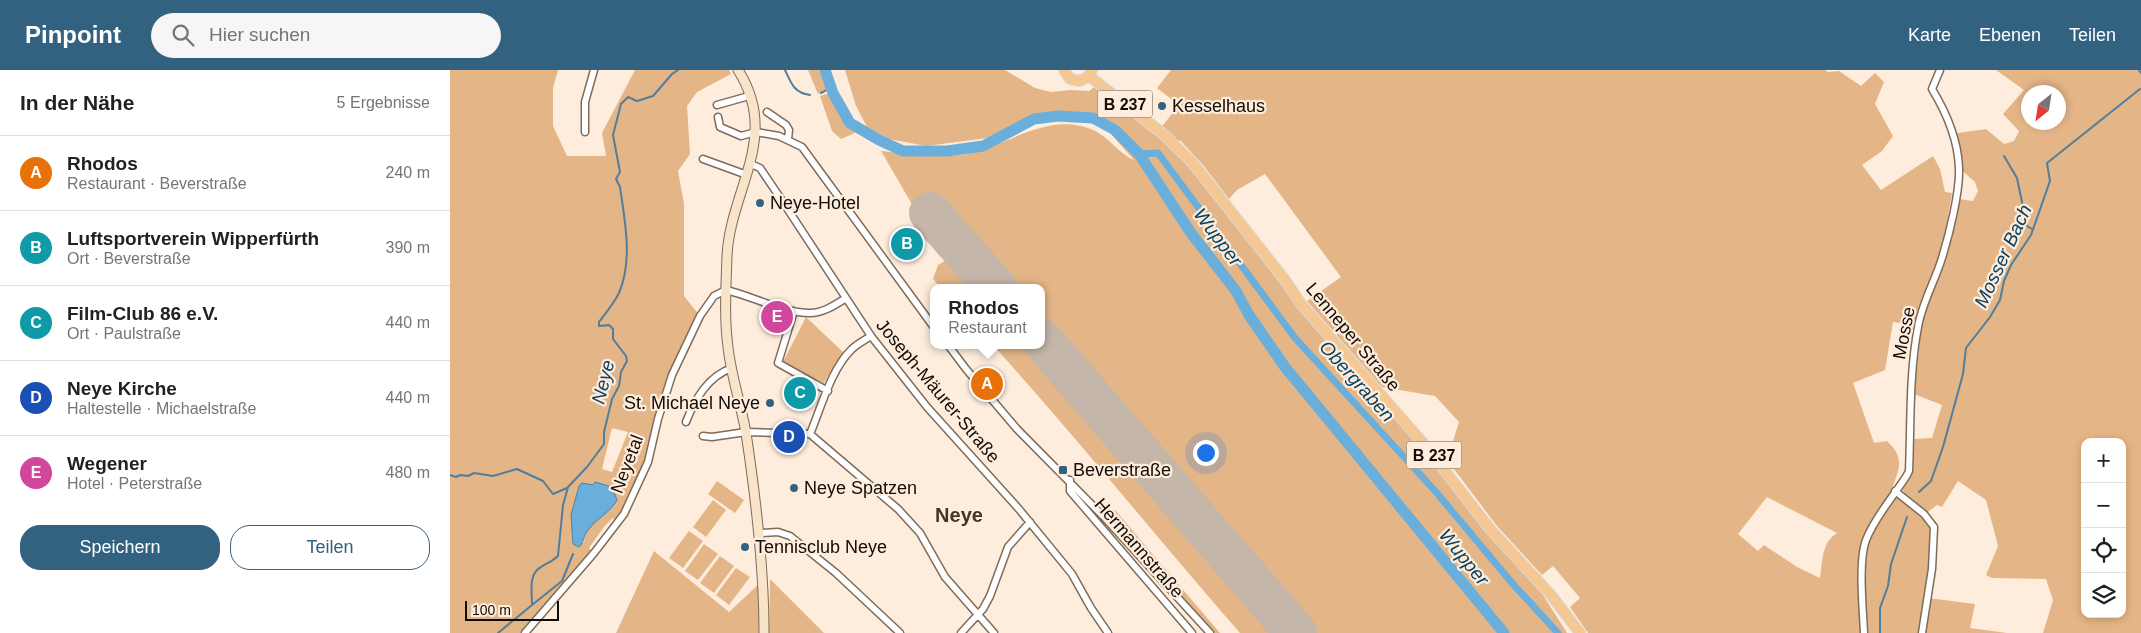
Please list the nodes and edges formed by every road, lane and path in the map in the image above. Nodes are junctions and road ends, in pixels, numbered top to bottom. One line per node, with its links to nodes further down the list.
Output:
1 (594, 70): 10 (street)
2 (738, 70): 6 (street)
3 (1064, 70): 5 (main road)
4 (1940, 70): 29 (street, Mosse)
5 (1090, 73): 41 (main road, Lenneper Straße / B 237)
6 (749, 96): 7 (street); 11 (street)
7 (717, 105)
8 (767, 112): 12 (street)
9 (718, 117): 11 (street)
10 (585, 132)
11 (756, 132): 12 (street); 14 (street)
12 (788, 139): 19 (street)
13 (703, 159): 15 (street)
14 (751, 164): 15 (street); 17 (street, Joseph-Mäurer-Straße)
15 (747, 175): 16 (street)
16 (726, 290): 18 (street); 22 (street); 33 (street, Neyetal)
17 (846, 298): 18 (street); 20 (street, Joseph-Mäurer-Straße)
18 (794, 311): 23 (street)
19 (930, 322)
20 (871, 336): 23 (street); 30 (street, Joseph-Mäurer-Straße)
21 (951, 349): 28 (street)
22 (732, 368): 24 (street); 25 (street)
23 (828, 391): 26 (street)
24 (686, 422)
25 (746, 432): 26 (street); 27 (street); 31 (street)
26 (810, 434): 32 (street)
27 (703, 436)
28 (1070, 480): 39 (street, Hermannstraße); 40 (street)
29 (1896, 491): 42 (street, Mosse); 43 (street)
30 (1030, 522): 32 (street); 38 (street, Joseph-Mäurer-Straße)
31 (760, 534): 34 (street); 35 (street)
32 (976, 615): 36 (street); 37 (street)
33 (525, 633)
34 (764, 633)
35 (900, 633)
36 (961, 633)
37 (994, 633)
38 (1108, 633)
39 (1192, 633)
40 (1210, 633)
41 (1580, 633)
42 (1864, 633)
43 (1922, 633)

